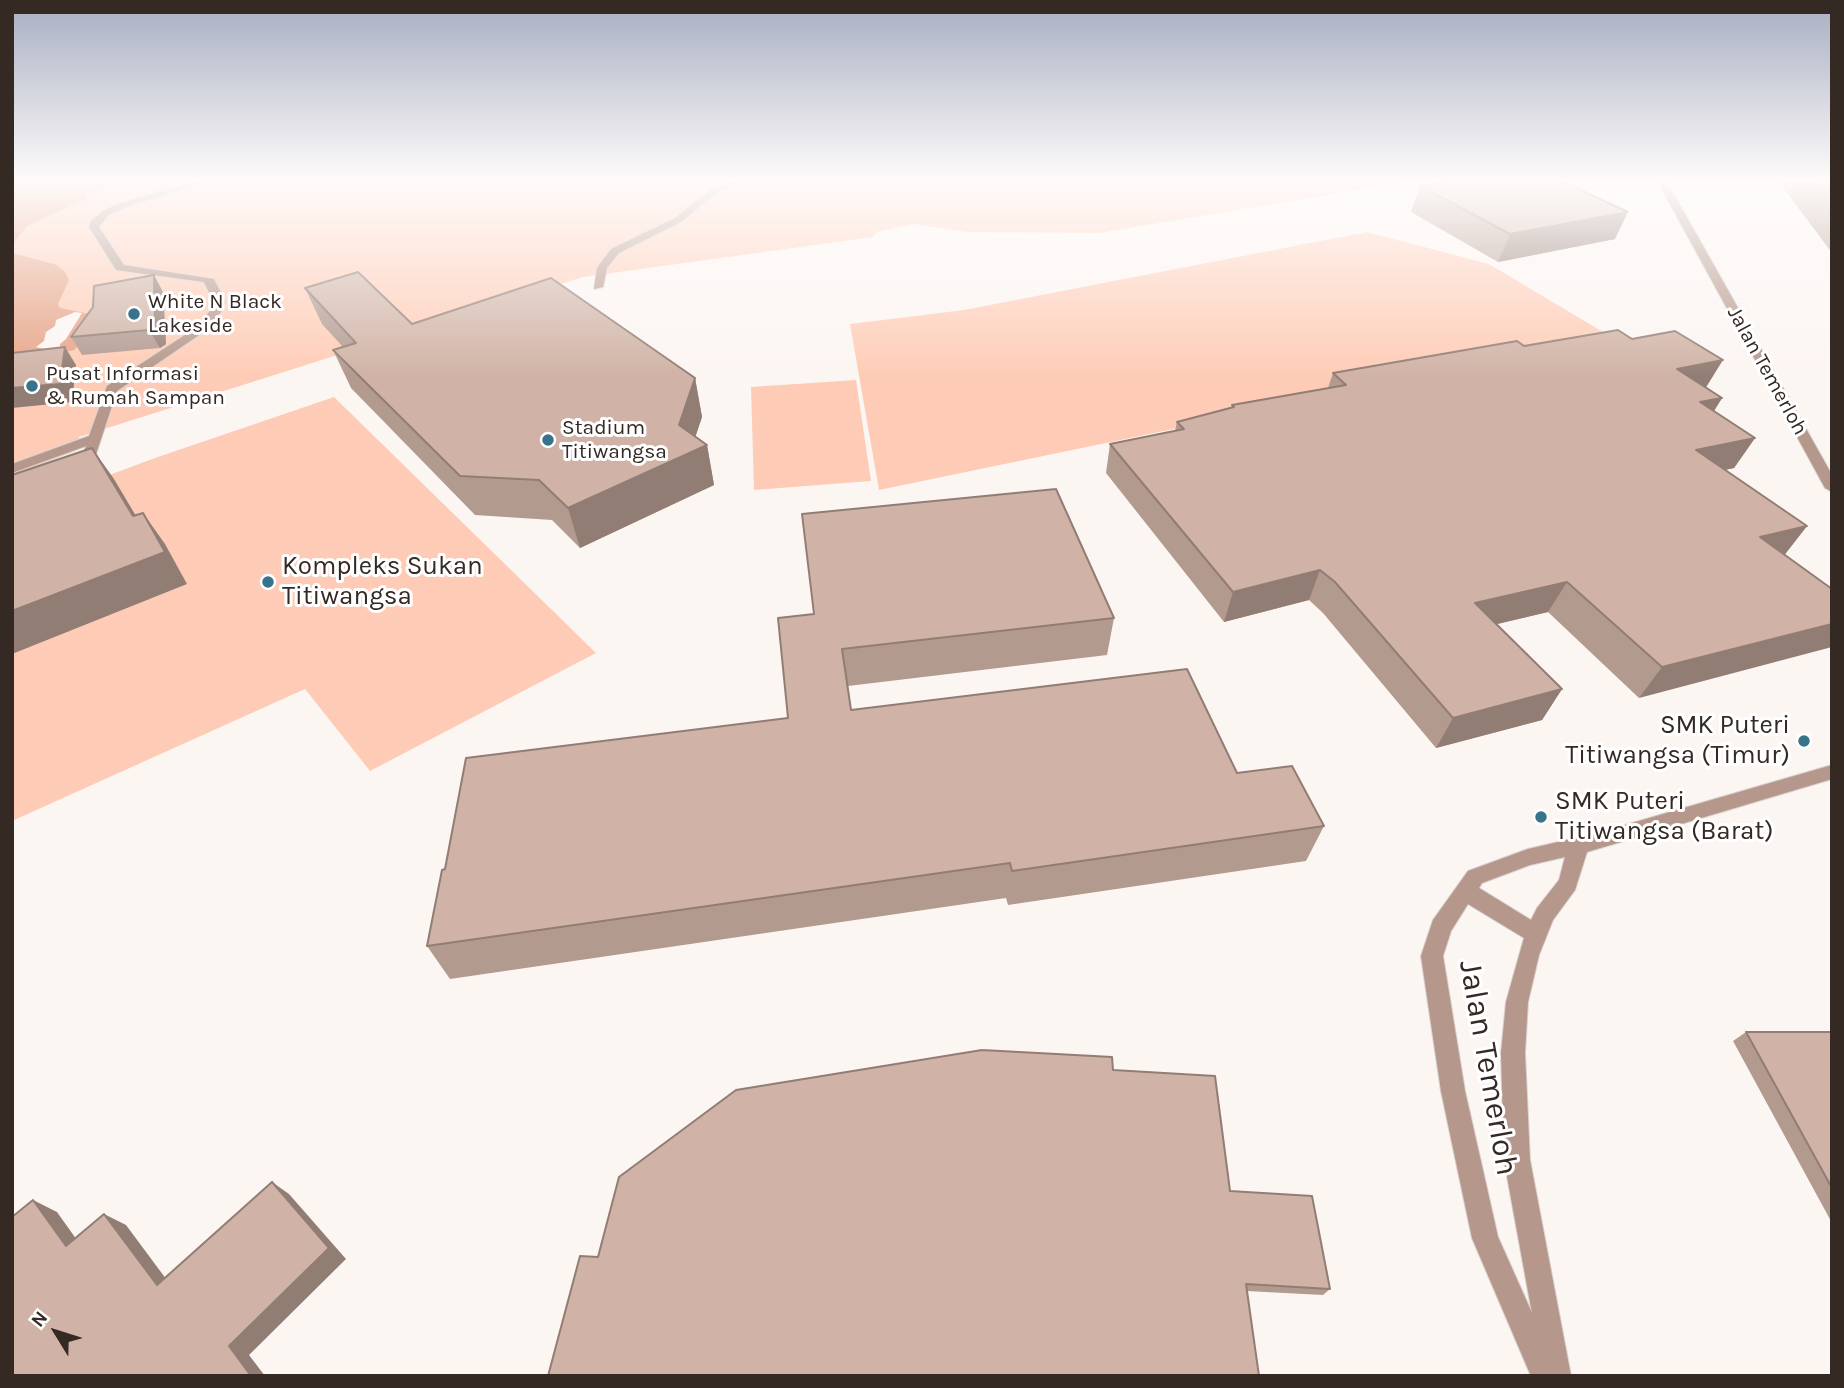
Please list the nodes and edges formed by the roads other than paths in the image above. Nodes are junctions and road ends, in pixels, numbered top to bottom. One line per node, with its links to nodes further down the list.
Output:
1 (107, 247): 5 (street)
2 (622, 247): 4 (street)
3 (1698, 247): 8 (street, Jalan Temerloh)
4 (598, 287)
5 (95, 438): 6 (street); 7 (street)
6 (89, 457)
7 (12, 469)
8 (1832, 488)
9 (1832, 772): 10 (street, Jalan Temerloh)
10 (1578, 846): 11 (street, Jalan Temerloh); 12 (street, Jalan Temerloh)
11 (1465, 891): 12 (street); 13 (street, Jalan Temerloh)
12 (1536, 934): 14 (street, Jalan Temerloh)
13 (1545, 1376)
14 (1557, 1376)

